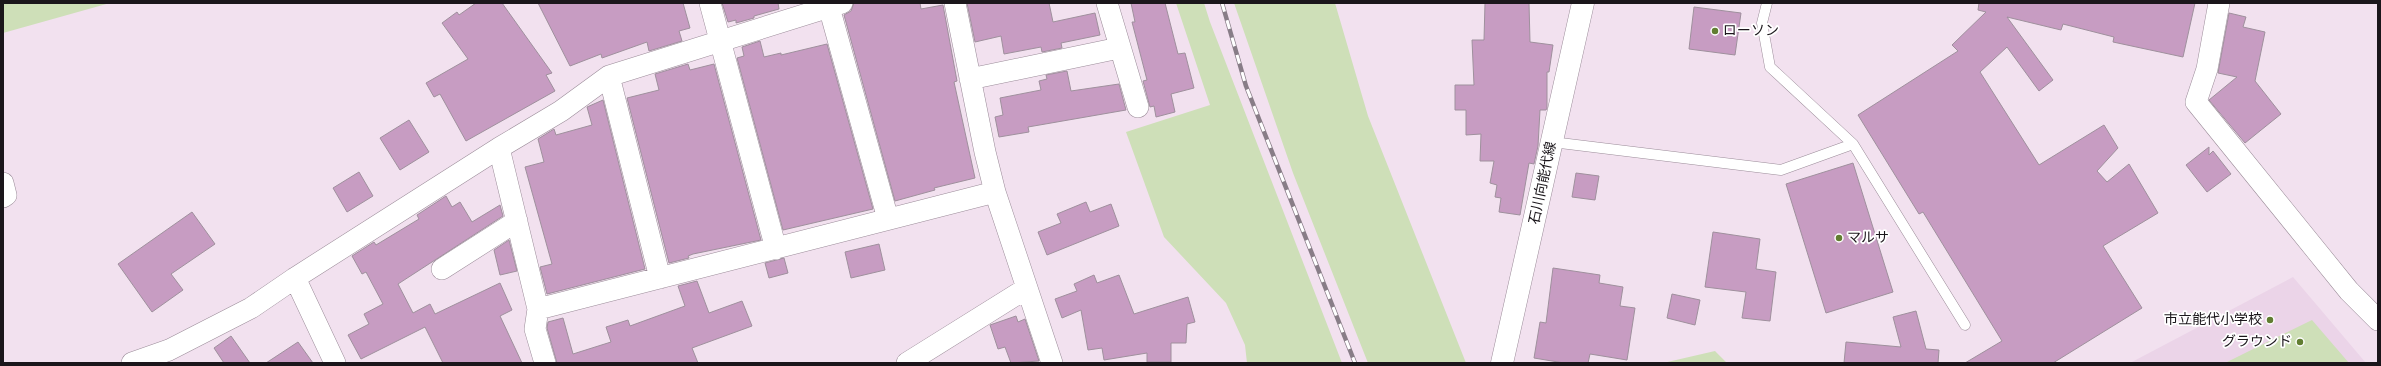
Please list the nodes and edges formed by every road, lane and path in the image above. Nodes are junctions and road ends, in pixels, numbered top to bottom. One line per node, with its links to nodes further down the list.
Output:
1 (710, 3): 8 (street)
2 (955, 3): 11 (street)
3 (1107, 3): 9 (street)
4 (1583, 3): 13 (main road, 石川向能代線)
5 (1767, 3): 14 (lane)
6 (2219, 3): 27 (street)
7 (835, 5): 8 (street); 19 (street)
8 (720, 39): 10 (street); 21 (street)
9 (1119, 48): 11 (street); 12 (street)
10 (609, 76): 15 (street); 24 (street)
11 (970, 79): 17 (street)
12 (1138, 107)
13 (1552, 142): 14 (lane); 35 (main road, 石川向能代線)
14 (1853, 144): 28 (lane)
15 (498, 148): 20 (street); 23 (street)
16 (3, 183): 18 (street)
17 (995, 192): 19 (street); 25 (street)
18 (3, 197)
19 (888, 220): 21 (street)
20 (517, 221): 22 (street); 26 (street)
21 (776, 249): 24 (street)
22 (442, 269)
23 (295, 278): 29 (street); 31 (street)
24 (660, 278): 26 (street)
25 (1027, 288): 33 (street); 34 (street)
26 (538, 309): 32 (street)
27 (2378, 320)
28 (1965, 325)
29 (170, 357): 30 (street)
30 (132, 363)
31 (335, 363)
32 (545, 363)
33 (907, 363)
34 (1052, 363)
35 (1502, 363)

